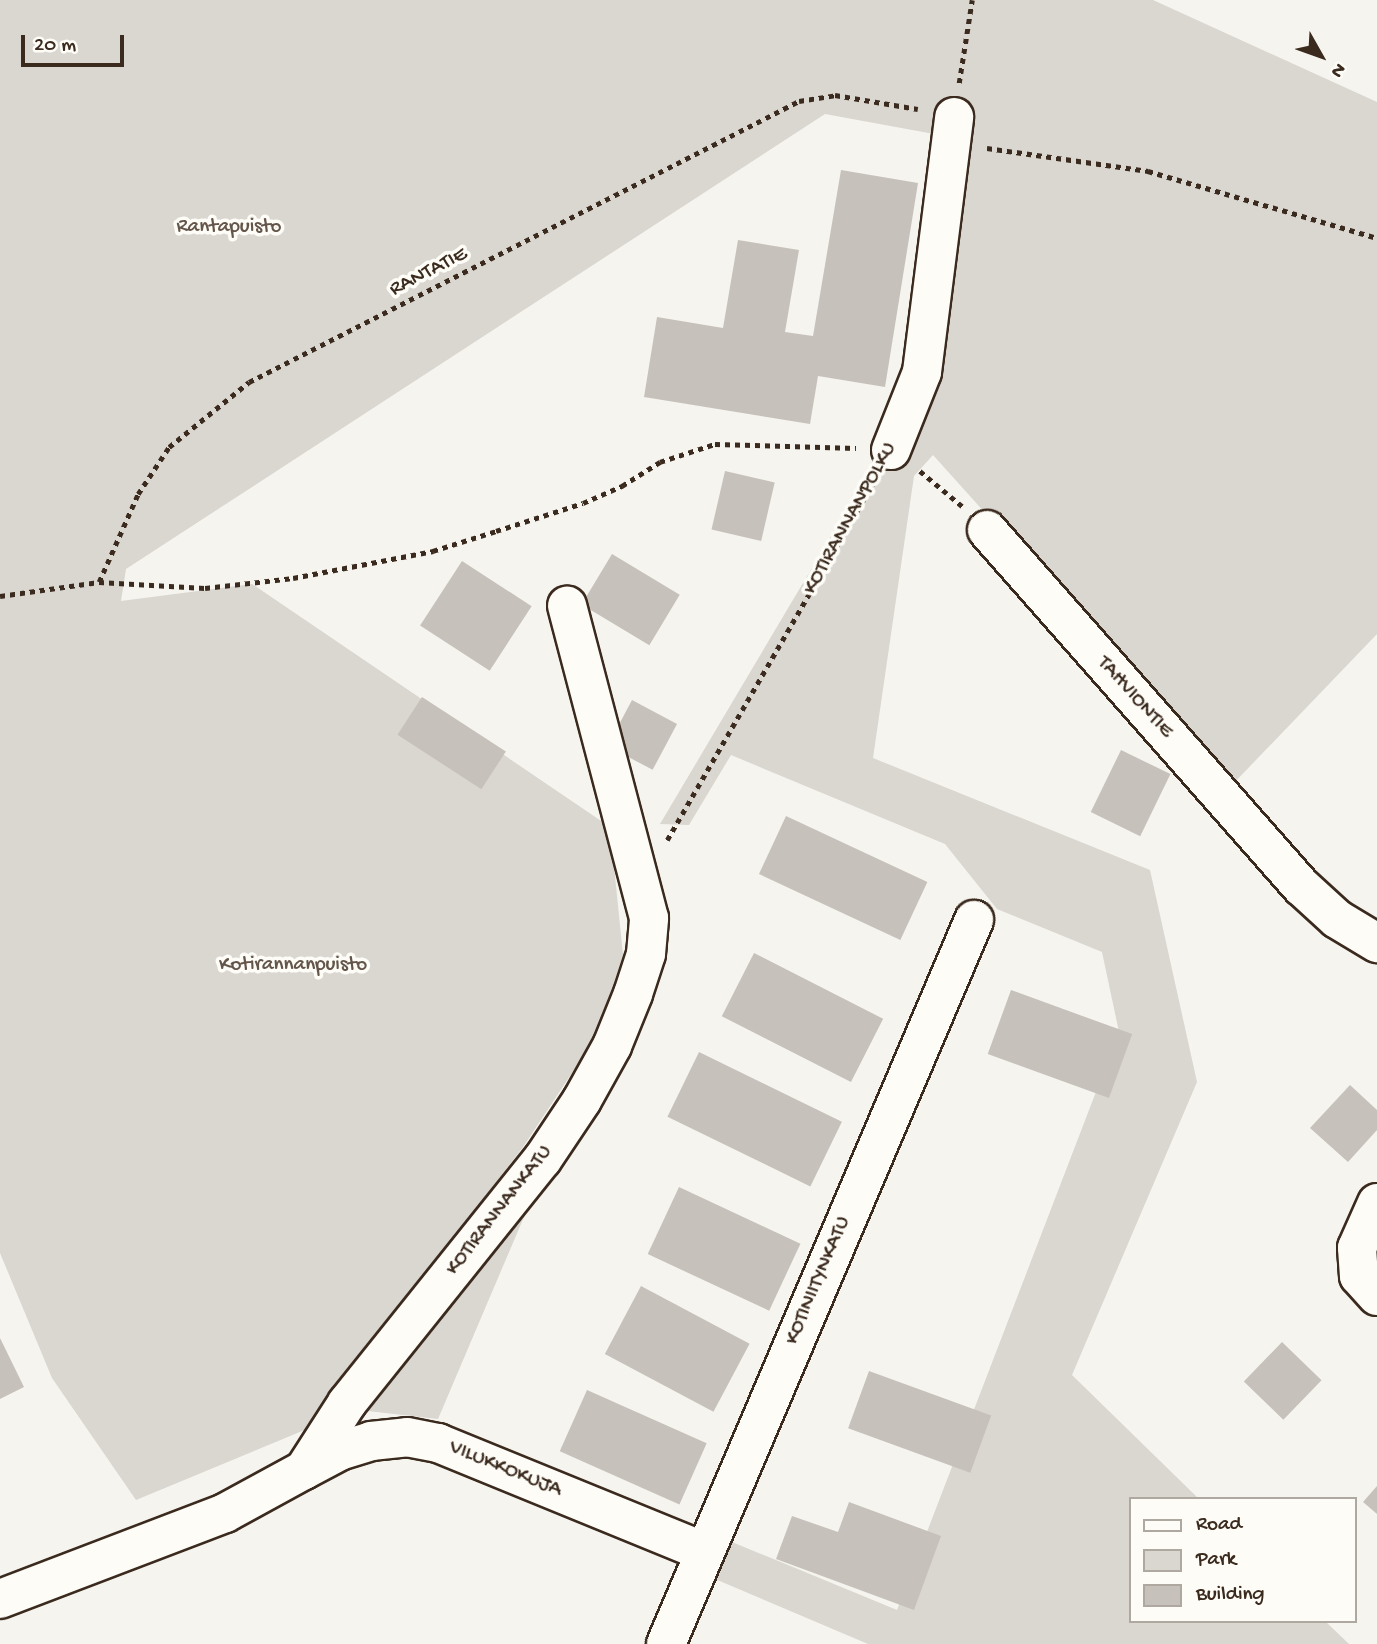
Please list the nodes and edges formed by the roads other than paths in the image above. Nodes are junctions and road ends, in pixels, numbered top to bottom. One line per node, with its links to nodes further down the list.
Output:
1 (953, 130): 2 (street, KOTIRANNANPOLKU)
2 (891, 450)
3 (987, 530): 6 (street, TAHVIONTIE)
4 (567, 606): 9 (street, KOTIRANNANKATU)
5 (974, 920): 10 (street, KOTINIITYNKATU)
6 (1377, 943)
7 (1377, 1203): 8 (street)
8 (1377, 1296)
9 (304, 1470): 10 (street, VILUKKOKUJA); 11 (street, KOTIRANNANKATU)
10 (703, 1551): 12 (street, KOTINIITYNKATU)
11 (0, 1599)
12 (666, 1644)

